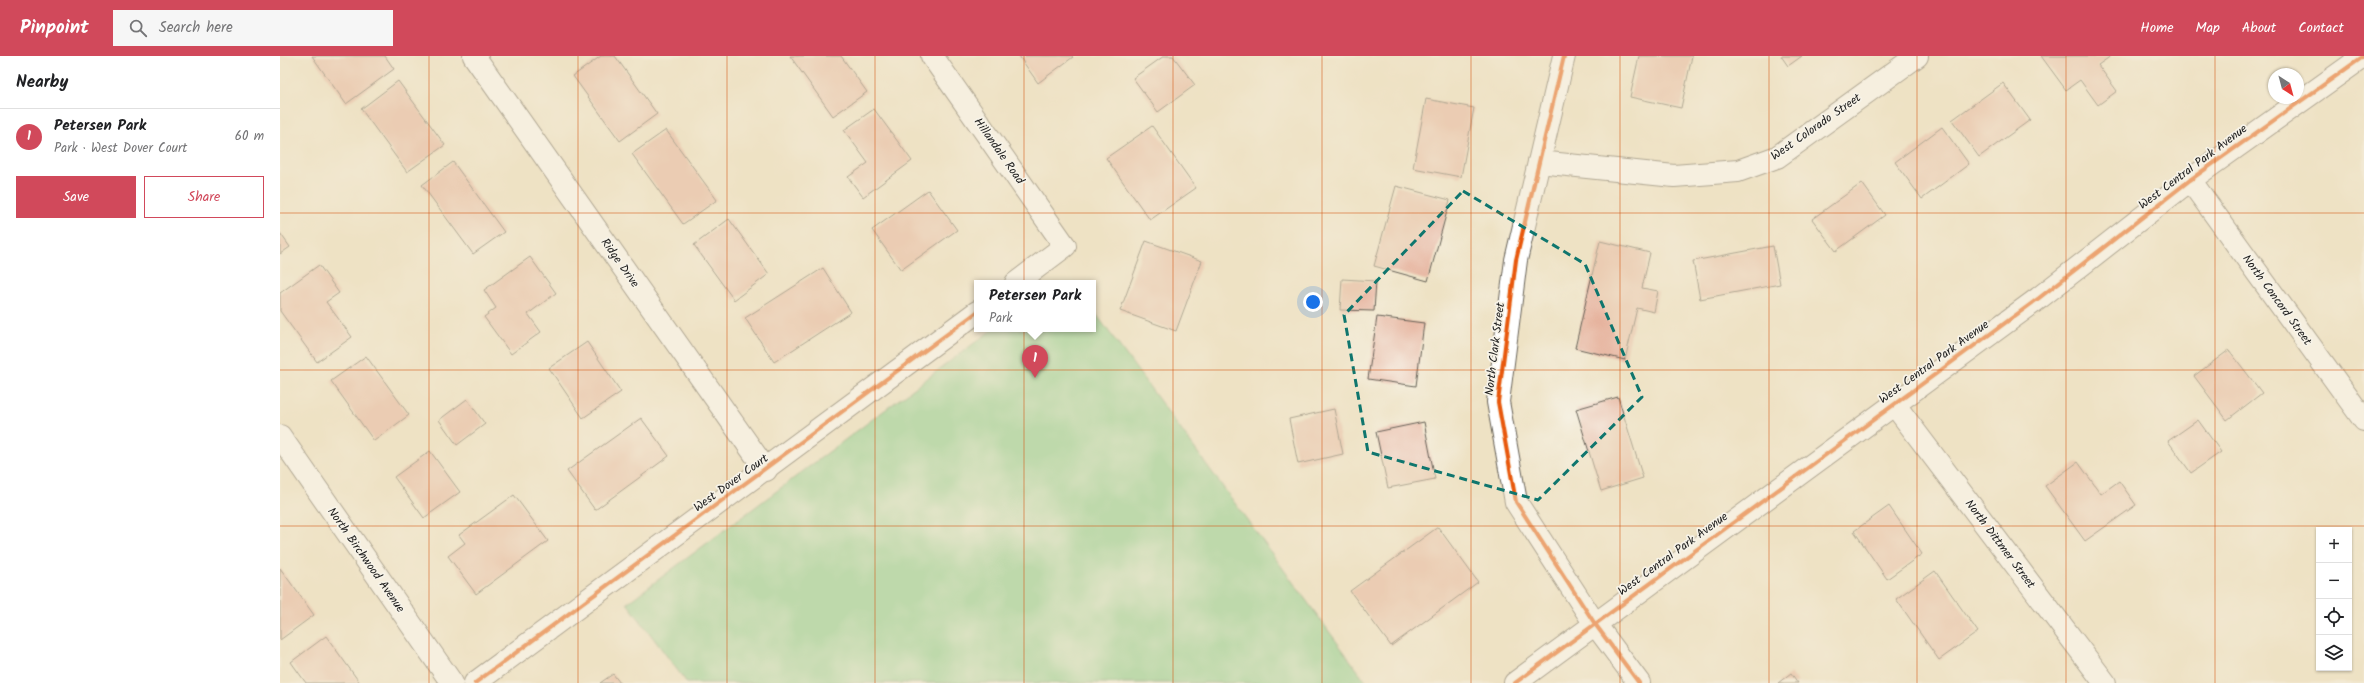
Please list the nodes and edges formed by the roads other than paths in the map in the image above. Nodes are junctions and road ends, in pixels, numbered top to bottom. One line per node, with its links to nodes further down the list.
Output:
1 (474, 56): 13 (street, Ridge Drive)
2 (932, 56): 8 (street, Hillandale Road)
3 (1564, 56): 6 (street, North Clark Street)
4 (1917, 56): 6 (street, West Colorado Street)
5 (2364, 56): 7 (street, West Central Park Avenue)
6 (1539, 162): 14 (street, North Clark Street)
7 (2190, 180): 10 (street, West Central Park Avenue); 11 (street, North Concord Street)
8 (1020, 280)
9 (974, 314): 13 (street, West Dover Court)
10 (1894, 404): 14 (street, West Central Park Avenue); 19 (street, North Dittmer Street)
11 (2364, 420)
12 (280, 436): 15 (street, North Birchwood Avenue)
13 (766, 470): 16 (street, West Dover Court)
14 (1595, 624): 17 (street, West Central Park Avenue); 18 (street, North Clark Street)
15 (452, 683)
16 (475, 683)
17 (1516, 683)
18 (1639, 683)
19 (2105, 683)

